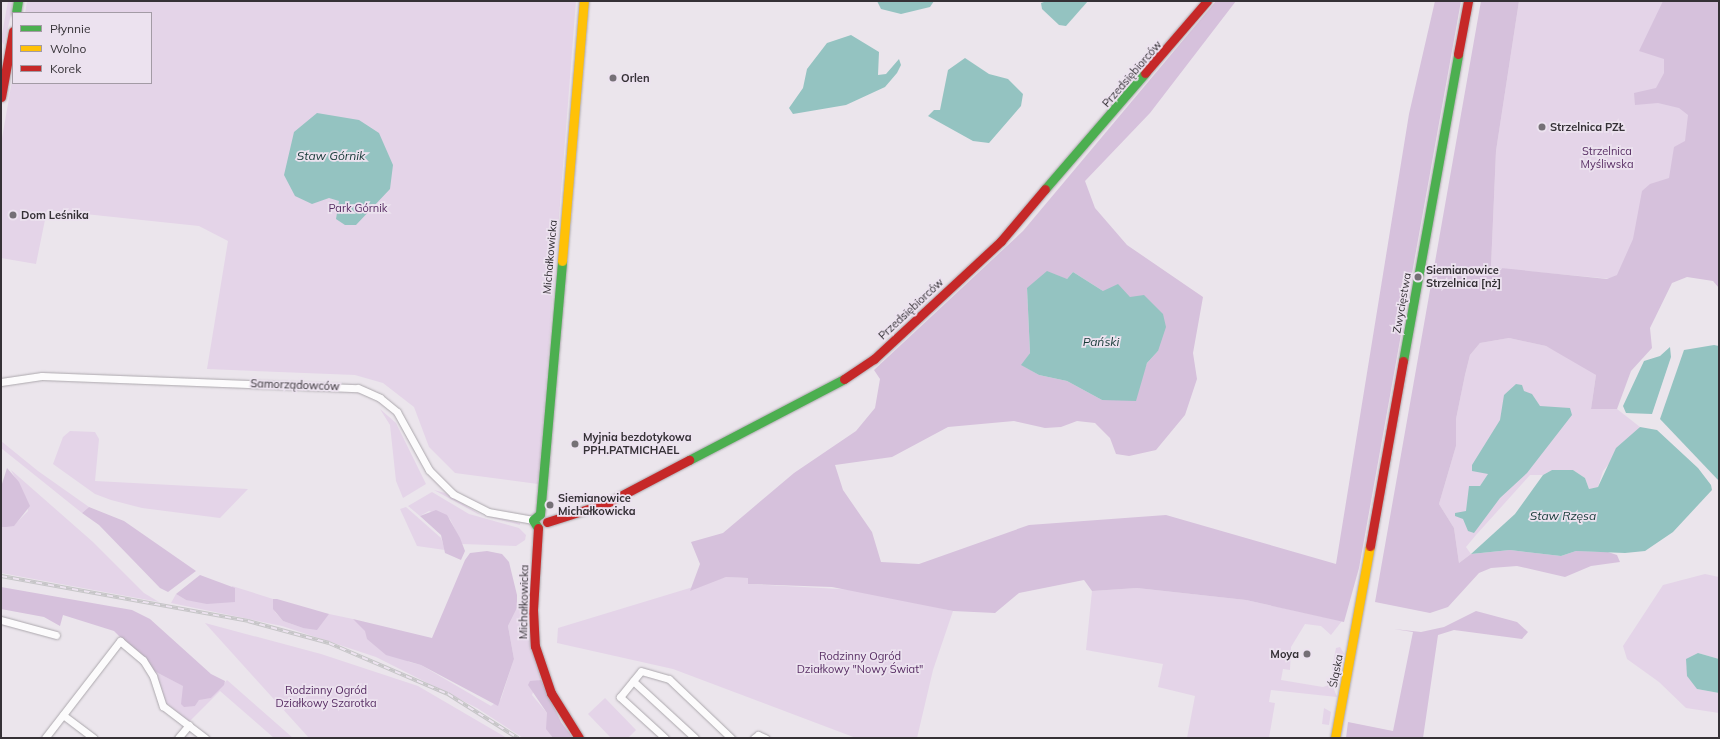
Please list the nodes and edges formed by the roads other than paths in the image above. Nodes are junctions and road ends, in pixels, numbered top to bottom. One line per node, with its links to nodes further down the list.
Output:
1 (18, 1): 5 (street)
2 (584, 1): 9 (street, Michałkowicka)
3 (1207, 1): 11 (street, Przedsiębiorców)
4 (1468, 1): 13 (street, Zwycięstwa)
5 (16, 12)
6 (12, 37): 7 (street)
7 (1, 98)
8 (1, 382): 10 (street, Samorządowców)
9 (540, 514): 10 (street); 11 (street)
10 (533, 520): 12 (street)
11 (547, 522): 12 (street, Przedsiębiorców)
12 (538, 528): 23 (street, Michałkowicka)
13 (1360, 609): 29 (street, Śląska)
14 (1, 620): 15 (street)
15 (56, 635)
16 (633, 681): 24 (street); 25 (street); 26 (street)
17 (63, 715): 18 (street); 19 (street); 20 (street)
18 (188, 725): 21 (street); 22 (street)
19 (45, 738)
20 (92, 738)
21 (178, 738)
22 (204, 738)
23 (579, 738)
24 (665, 738)
25 (695, 738)
26 (731, 738)
27 (754, 738): 28 (street)
28 (765, 738)
29 (1335, 738)

